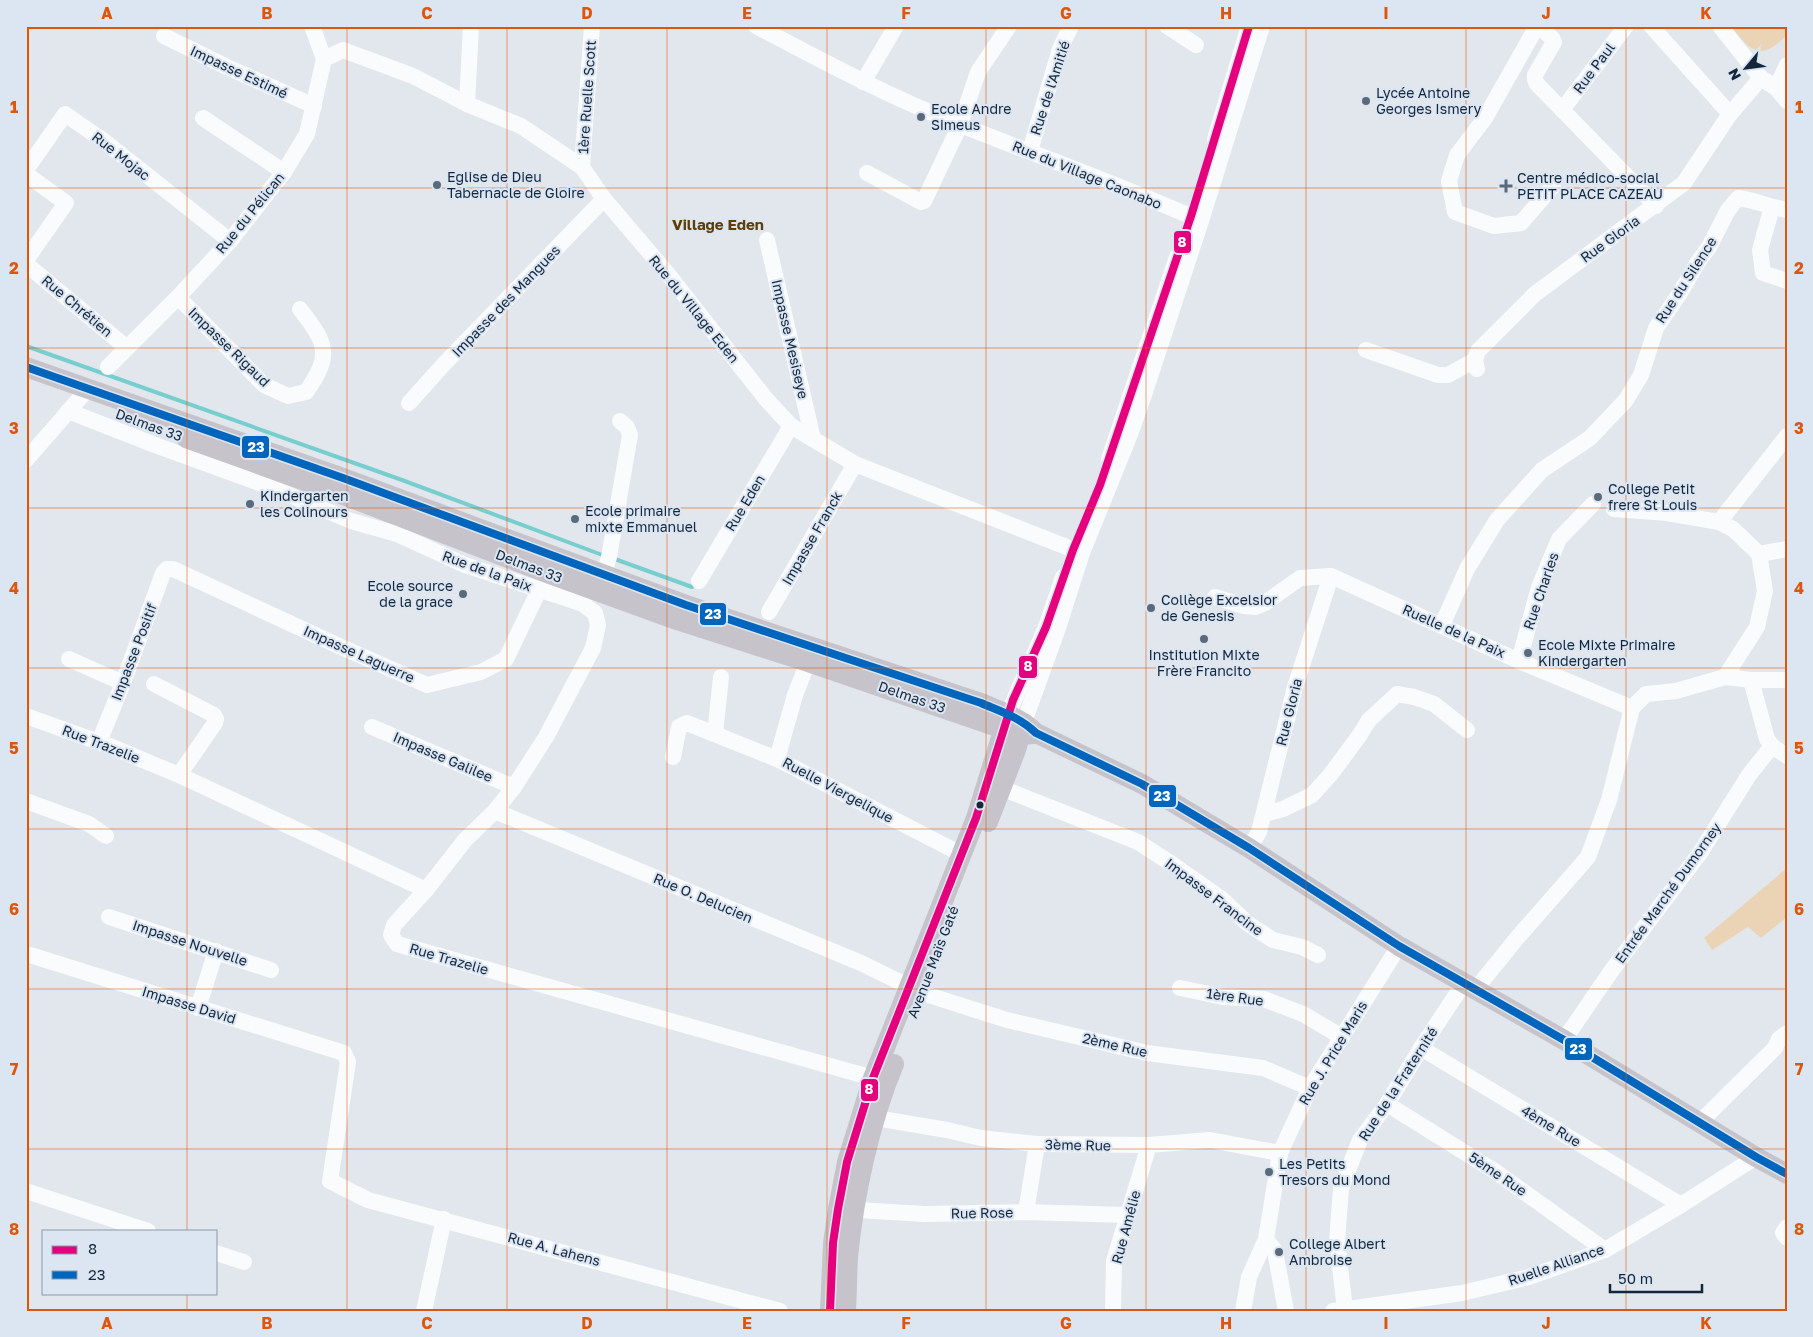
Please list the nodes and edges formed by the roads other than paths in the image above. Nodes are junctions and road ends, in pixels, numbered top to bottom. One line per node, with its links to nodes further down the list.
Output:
1 (312, 26): 17 (street)
2 (471, 26): 23 (street)
3 (592, 26): 30 (street, 1ère Ruelle Scott)
4 (756, 26): 20 (street, Rue du Village Caonabo)
5 (896, 26): 20 (street)
6 (1009, 26): 28 (street)
7 (1071, 26): 29 (street, Rue de l'Amitié)
8 (1167, 26): 16 (street)
9 (1249, 26): 39 (street, Avenue Maïs Gaté)
10 (1262, 26): 39 (street, Avenue Maïs Gaté)
11 (1538, 26): 25 (street); 35 (street)
12 (1626, 26): 25 (street, Rue Paul)
13 (1652, 26): 26 (street)
14 (1720, 26): 19 (street)
15 (164, 36): 24 (street, Impasse Estimé)
16 (1196, 44)
17 (324, 59): 23 (street, Rue du Village Eden); 24 (street, Rue du Pélican)
18 (1787, 65): 21 (street)
19 (1761, 78): 21 (street); 26 (street, Rue Gloria)
20 (863, 82): 28 (street, Rue du Village Caonabo)
21 (1776, 88): 22 (street)
22 (1787, 101)
23 (467, 104): 30 (street, Rue du Village Eden)
24 (314, 106): 32 (street, Rue du Pélican)
25 (1562, 110): 37 (street)
26 (1730, 114): 37 (street, Rue Gloria)
27 (204, 118): 32 (street)
28 (960, 125): 29 (street, Rue du Village Caonabo); 33 (street)
29 (1030, 151): 39 (street, Rue du Village Caonabo)
30 (582, 167): 36 (street, Rue du Village Eden)
31 (26, 170): 41 (street, Rue Mojac)
32 (284, 172): 41 (street, Rue du Pélican)
33 (867, 173)
34 (26, 174): 42 (street)
35 (1553, 186)
36 (604, 199): 53 (street, Impasse des Mangues); 55 (street, Rue du Village Eden)
37 (1656, 206): 48 (street, Rue Gloria)
38 (1779, 208): 44 (street); 73 (street, Rue du Silence)
39 (1196, 219): 64 (street, Avenue Maïs Gaté)
40 (767, 240): 57 (street, Impasse Mesiseye)
41 (230, 241): 45 (street, Rue du Pélican)
42 (26, 260)
43 (26, 264): 47 (street, Rue Chrétien)
44 (1787, 281)
45 (178, 297): 46 (street, Impasse Rigaud); 47 (street, Rue du Pélican)
46 (300, 309)
47 (127, 348): 50 (street, Rue du Pélican)
48 (1366, 350)
49 (26, 367): 52 (main road, Delmas 33)
50 (108, 367)
51 (26, 381): 52 (main road, Delmas 33)
52 (78, 400): 58 (street); 67 (main road, Delmas 33); 70 (street, Rue de la Paix); 76 (main road, Delmas 33)
53 (409, 403)
54 (620, 421): 67 (street)
55 (791, 426): 57 (street, Rue du Village Eden); 69 (street, Rue Eden)
56 (1787, 436): 62 (street)
57 (813, 439): 59 (street, Rue du Village Eden)
58 (26, 460)
59 (855, 464): 64 (street, Rue du Village Eden); 72 (street, Impasse Franck)
60 (1592, 504): 75 (street, Rue Charles)
61 (1614, 509): 62 (street)
62 (1719, 522): 65 (street)
63 (1787, 549): 65 (street)
64 (1078, 552): 86 (street, Avenue Maïs Gaté)
65 (1759, 554): 78 (street)
66 (173, 569): 70 (street, Impasse Laguerre); 81 (street, Impasse Positif)
67 (604, 574): 86 (main road, Delmas 33)
68 (1331, 576): 71 (street); 73 (street, Ruelle de la Paix); 99 (street, Rue Gloria)
69 (699, 581)
70 (539, 590): 95 (street, Rue de la Paix)
71 (1215, 597)
72 (769, 612)
73 (1442, 625): 75 (street, Ruelle de la Paix)
74 (69, 658): 81 (street)
75 (1519, 661): 83 (street, Ruelle de la Paix)
76 (808, 662): 86 (main road, Delmas 33); 93 (street, Ruelle Viergelique)
77 (721, 677): 88 (street)
78 (1724, 677): 79 (street); 83 (street)
79 (1751, 680): 80 (street); 90 (street)
80 (1787, 680)
81 (123, 683): 89 (street, Impasse Positif)
82 (154, 684): 94 (street)
83 (1632, 708): 110 (street, Rue de la Fraternité)
84 (26, 716): 89 (street, Rue Trazelie)
85 (372, 727): 95 (street, Impasse Galilee)
86 (1019, 727): 96 (main road, Avenue Maïs Gaté); 101 (main road, Delmas 33); 102 (main road, Avenue Maïs Gaté)
87 (1466, 730): 99 (street)
88 (715, 734): 92 (street); 93 (street)
89 (98, 742): 94 (street, Rue Trazelie)
90 (1772, 746): 91 (street); 116 (street, Entrée Marché Dumorney)
91 (1787, 756)
92 (673, 757)
93 (777, 759): 102 (street, Ruelle Viergelique)
94 (179, 775): 103 (street, Rue Trazelie)
95 (514, 787): 98 (street, Rue de la Paix)
96 (1001, 788): 108 (street, Impasse Francine); 112 (main road, Avenue Maïs Gaté)
97 (26, 801): 100 (street)
98 (495, 812): 103 (street, Rue de la Paix); 112 (street, Rue O. Delucien)
99 (1264, 814): 101 (street, Rue Gloria)
100 (106, 836)
101 (1249, 848): 105 (main road, Delmas 33)
102 (961, 854): 112 (main road, Avenue Maïs Gaté)
103 (426, 890): 118 (street, Rue Trazelie)
104 (109, 917): 106 (street, Impasse Nouvelle)
105 (1399, 946): 110 (main road, Delmas 33); 115 (street, Rue J. Price Maris)
106 (216, 952): 109 (street, Impasse Nouvelle); 113 (street)
107 (30, 955): 113 (street, Impasse David)
108 (1318, 956)
109 (271, 970)
110 (1469, 986): 116 (main road, Delmas 33); 117 (street, Rue de la Fraternité)
111 (1180, 988): 115 (street, 1ère Rue)
112 (916, 990): 118 (main road, Avenue Maïs Gaté); 119 (street, 2ème Rue); 121 (main road, Avenue Maïs Gaté)
113 (198, 1008): 128 (street, Impasse David)
114 (1787, 1034): 122 (street)
115 (1342, 1037): 119 (street, Rue J. Price Maris)
116 (1564, 1040): 122 (main road, Delmas 33)
117 (1421, 1048): 120 (street, Rue de la Fraternité); 130 (street, 4ème Rue)
118 (873, 1078): 131 (main road, Avenue Maïs Gaté)
119 (1310, 1088): 125 (street, Rue J. Price Maris)
120 (1387, 1104): 139 (street, 5ème Rue); 142 (street, Rue de la Fraternité)
121 (876, 1118): 123 (street, 3ème Rue); 131 (main road, Avenue Maïs Gaté)
122 (1700, 1122): 126 (main road, Delmas 33)
123 (1037, 1144): 124 (street, 3ème Rue); 132 (street)
124 (1149, 1146): 125 (street, 3ème Rue); 133 (street, Rue Amélie)
125 (1280, 1153): 138 (street, Rue J. Price Maris)
126 (1756, 1157): 127 (main road, Delmas 33); 130 (street, Ruelle Alliance)
127 (1787, 1174)
128 (330, 1181): 134 (street, Rue A. Lahens)
129 (26, 1191): 136 (street)
130 (1681, 1204): 139 (street, Ruelle Alliance)
131 (846, 1209): 132 (street, Rue Rose); 145 (main road, Avenue Maïs Gaté); 146 (main road, Avenue Maïs Gaté)
132 (1026, 1212): 133 (street, Rue Rose)
133 (1127, 1215): 147 (street, Rue Amélie)
134 (444, 1219): 143 (street); 144 (street, Rue A. Lahens)
135 (1787, 1227): 137 (street)
136 (145, 1230)
137 (1787, 1238)
138 (1266, 1239): 148 (street); 149 (street)
139 (1605, 1250): 142 (street, Ruelle Alliance)
140 (218, 1254): 141 (street)
141 (244, 1262)
142 (1339, 1310)
143 (424, 1311)
144 (780, 1311)
145 (830, 1311)
146 (846, 1311)
147 (1113, 1311)
148 (1243, 1311)
149 (1286, 1311)

